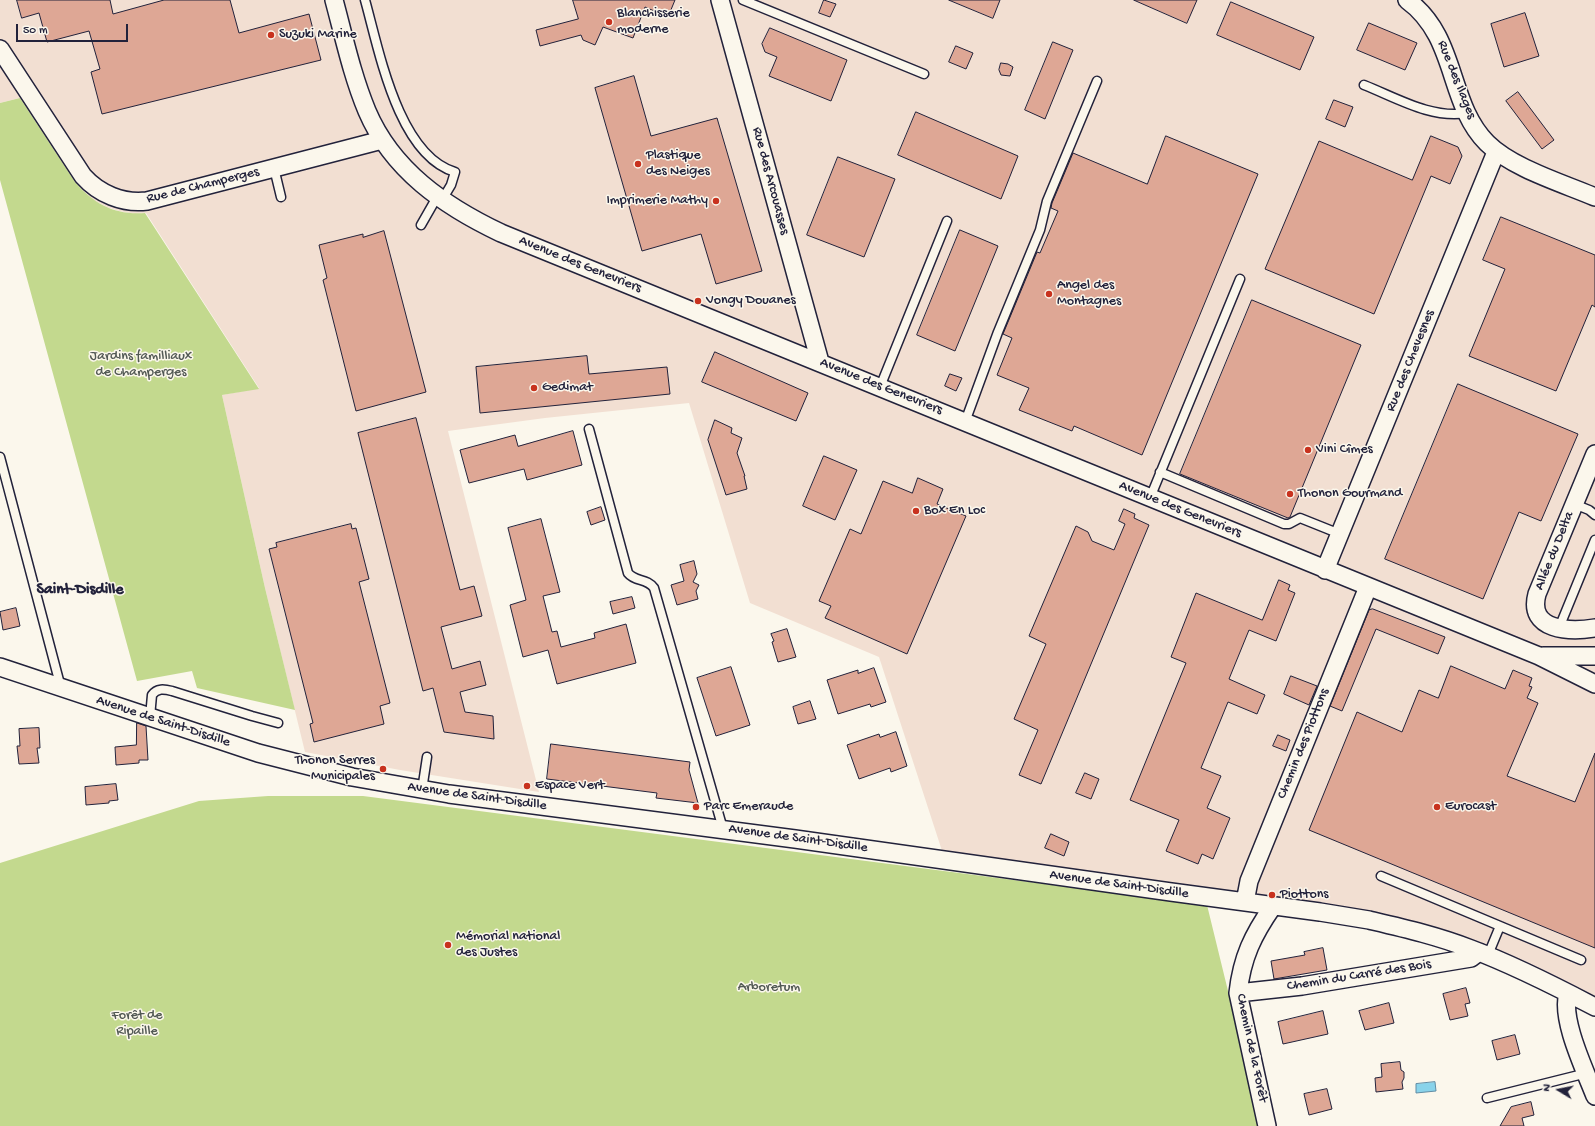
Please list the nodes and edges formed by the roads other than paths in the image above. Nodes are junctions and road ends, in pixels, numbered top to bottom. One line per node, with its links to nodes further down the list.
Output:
1 (334, 0): 11 (street, Avenue des Genevriers)
2 (365, 0): 16 (lane)
3 (720, 0): 20 (street, Rue des Arcouasses)
4 (743, 0): 7 (lane)
5 (1407, 0): 10 (street, Rue des Ilages)
6 (0, 49): 13 (street, Rue de Champerges)
7 (924, 74)
8 (1097, 81): 22 (lane)
9 (1364, 85): 10 (lane)
10 (1467, 113): 12 (street, Rue des Ilages)
11 (382, 140): 13 (street, Rue de Champerges); 16 (street, Avenue des Genevriers)
12 (1496, 152): 15 (street, Rue des Ilages); 30 (street, Rue des Chevesnes)
13 (274, 168): 14 (lane)
14 (281, 196)
15 (1595, 197)
16 (439, 199): 18 (lane); 20 (street, Avenue des Genevriers)
17 (946, 221): 21 (lane)
18 (421, 225)
19 (1240, 279): 26 (lane)
20 (820, 362): 21 (street, Avenue des Genevriers)
21 (880, 387): 22 (street, Avenue des Genevriers)
22 (965, 422): 27 (street, Avenue des Genevriers)
23 (588, 429): 45 (lane)
24 (1595, 454): 28 (street, Allée du Delta)
25 (0, 457): 40 (lane)
26 (1160, 472): 27 (lane); 30 (lane)
27 (1150, 498): 32 (street, Avenue des Genevriers)
28 (1574, 504): 29 (lane); 34 (street, Allée du Delta)
29 (1595, 515)
30 (1340, 534): 32 (street, Rue des Chevesnes)
31 (1595, 540): 34 (lane)
32 (1325, 570): 33 (street, Avenue des Genevriers)
33 (1368, 588): 36 (street, Avenue des Genevriers); 47 (street, Chemin des Piottons)
34 (1559, 628): 35 (street, Allée du Delta)
35 (1595, 628)
36 (1539, 656): 37 (street, Avenue des Genevriers); 39 (street, Avenue des Genevriers)
37 (1595, 656)
38 (0, 668): 40 (street, Avenue de Saint-Disdille)
39 (1595, 684)
40 (61, 688): 41 (street, Avenue de Saint-Disdille)
41 (150, 717): 42 (lane); 44 (street, Avenue de Saint-Disdille)
42 (278, 723)
43 (428, 757): 44 (lane)
44 (422, 790): 45 (street, Avenue de Saint-Disdille)
45 (723, 829): 47 (street, Avenue de Saint-Disdille)
46 (1381, 876): 49 (lane)
47 (1244, 902): 48 (street, Avenue de Saint-Disdille)
48 (1273, 906): 50 (street, Avenue de Saint-Disdille); 52 (street, Chemin de la Forêt)
49 (1500, 926): 50 (lane); 51 (lane)
50 (1484, 954): 52 (street, Chemin du Carré des Bois); 53 (street, Avenue de Saint-Disdille)
51 (1580, 960)
52 (1238, 993): 58 (street, Chemin de la Forêt)
53 (1568, 993): 54 (street, Avenue de Saint-Disdille); 55 (street)
54 (1595, 1007)
55 (1587, 1073): 56 (street); 57 (lane)
56 (1595, 1096)
57 (1487, 1098)
58 (1267, 1126)

